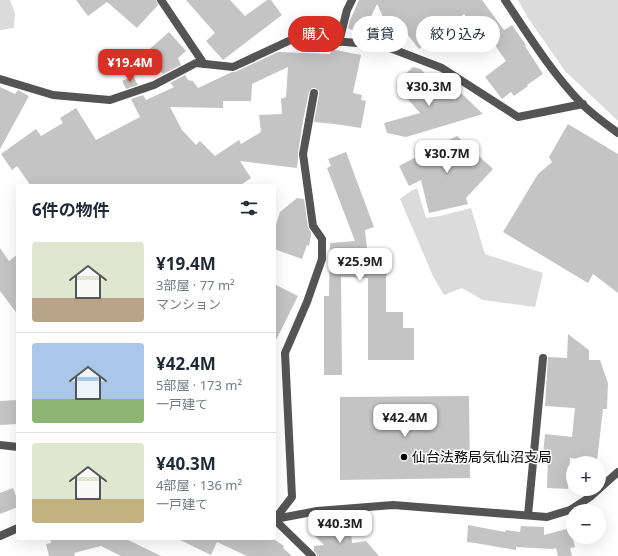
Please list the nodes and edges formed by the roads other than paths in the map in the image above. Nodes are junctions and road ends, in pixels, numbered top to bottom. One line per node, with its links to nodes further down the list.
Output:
1 (161, 0): 7 (street)
2 (352, 0): 4 (street)
3 (505, 0): 10 (street)
4 (344, 22)
5 (288, 41): 7 (street)
6 (344, 42): 10 (street)
7 (204, 64): 8 (street)
8 (0, 79)
9 (314, 93): 17 (street)
10 (583, 104): 11 (street)
11 (618, 133)
12 (543, 358): 16 (street)
13 (0, 445): 14 (street)
14 (16, 447)
15 (618, 472): 16 (street)
16 (528, 515): 18 (street)
17 (276, 517)
18 (276, 519)
19 (276, 521): 22 (street)
20 (16, 529): 21 (street)
21 (0, 536)
22 (312, 556)

